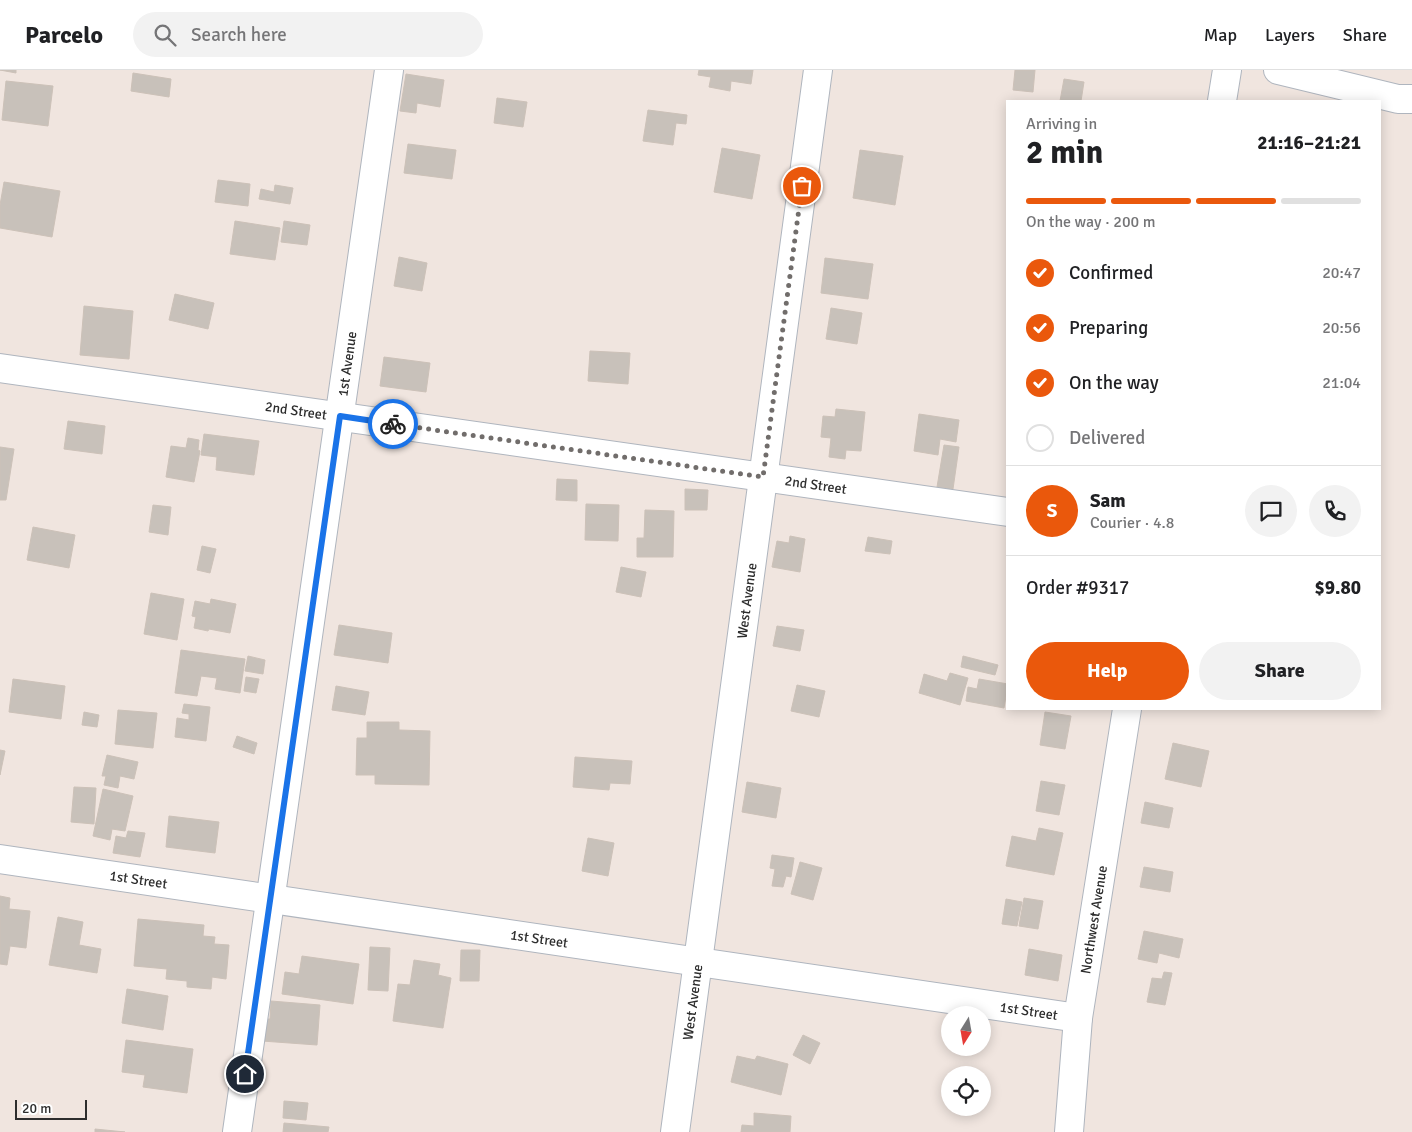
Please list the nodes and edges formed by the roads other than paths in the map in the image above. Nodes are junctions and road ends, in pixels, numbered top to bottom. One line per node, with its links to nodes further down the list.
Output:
1 (389, 70): 8 (street, 1st Avenue)
2 (818, 70): 9 (street, West Avenue)
3 (1227, 70): 5 (street)
4 (1278, 70): 6 (street)
5 (1222, 100)
6 (1412, 100)
7 (0, 368): 8 (street, 2nd Street)
8 (340, 416): 9 (street, 2nd Street); 13 (street, 1st Avenue)
9 (763, 477): 10 (street, 2nd Street); 14 (street, West Avenue)
10 (1006, 512)
11 (1126, 710): 15 (street, Northwest Avenue)
12 (0, 860): 13 (street, 1st Street)
13 (270, 899): 14 (street, 1st Street); 16 (street, 1st Avenue)
14 (698, 962): 15 (street, 1st Street); 17 (street, West Avenue)
15 (1078, 1018): 18 (street, Northwest Avenue)
16 (237, 1132)
17 (675, 1132)
18 (1069, 1132)

